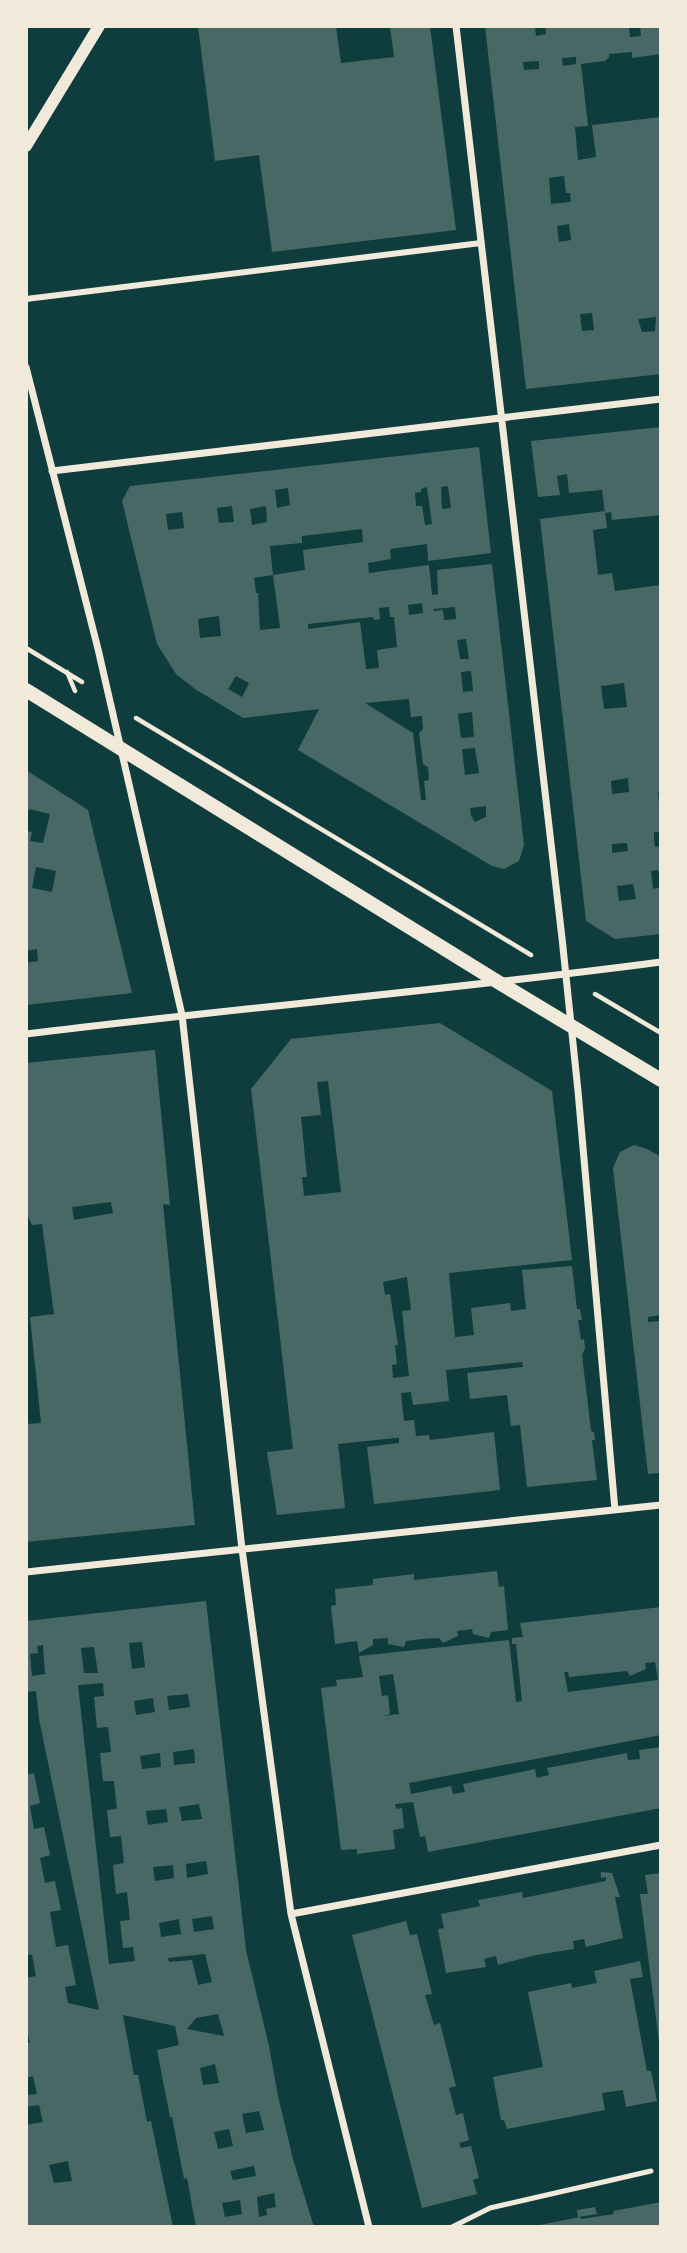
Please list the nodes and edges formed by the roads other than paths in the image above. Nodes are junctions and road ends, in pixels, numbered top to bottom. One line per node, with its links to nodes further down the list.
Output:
1 (99, 26): 3 (street)
2 (456, 26): 4 (street)
3 (26, 145)
4 (481, 243): 5 (street); 8 (street)
5 (26, 299)
6 (26, 367): 9 (street)
7 (661, 399): 8 (street)
8 (501, 418): 9 (street); 13 (street)
9 (52, 471): 11 (street)
10 (26, 690): 11 (main road)
11 (121, 748): 14 (main road); 15 (street)
12 (661, 962): 13 (street)
13 (564, 975): 14 (street); 16 (street)
14 (498, 982): 15 (street); 16 (main road)
15 (182, 1015): 17 (street); 21 (street)
16 (570, 1026): 18 (main road); 20 (street)
17 (26, 1034)
18 (661, 1080)
19 (661, 1505): 20 (street)
20 (615, 1510): 21 (street)
21 (242, 1549): 22 (street); 24 (street)
22 (26, 1572)
23 (661, 1845): 24 (street)
24 (290, 1914): 26 (street)
25 (651, 2171): 27 (lane)
26 (369, 2227)
27 (452, 2227)

